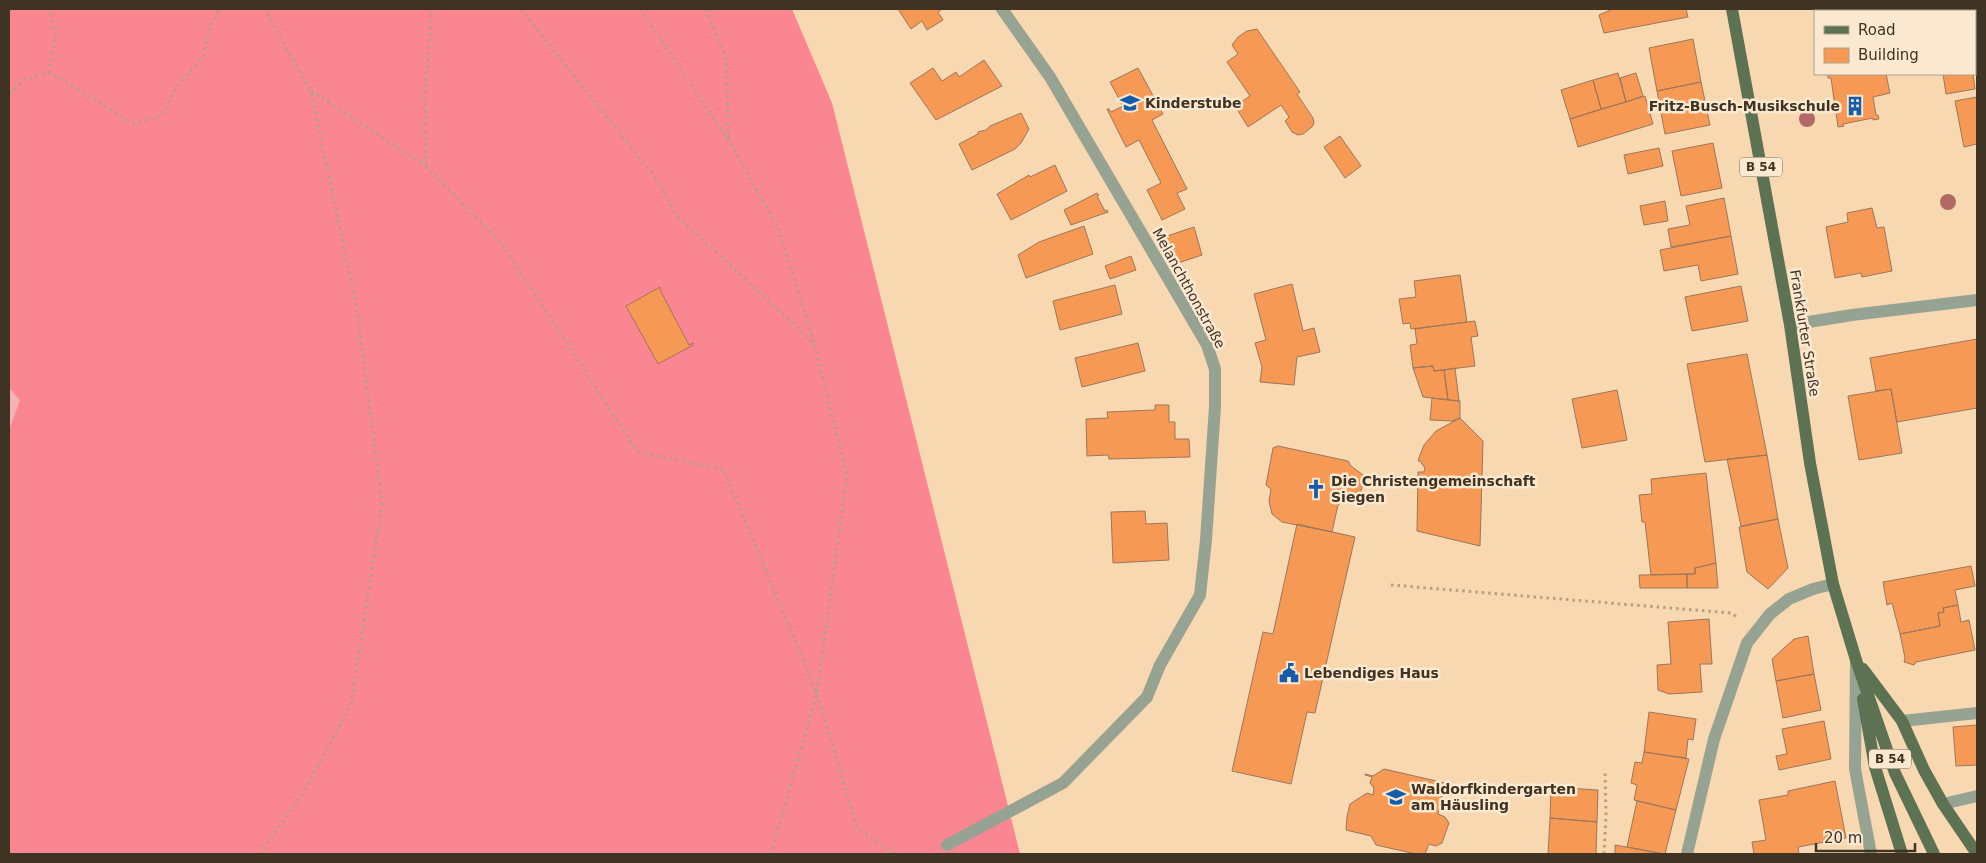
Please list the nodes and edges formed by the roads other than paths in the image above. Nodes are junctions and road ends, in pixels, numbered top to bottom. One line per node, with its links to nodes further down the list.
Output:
1 (1002, 9): 11 (street, Melanchthonstraße)
2 (1732, 9): 4 (main road, Frankfurter Straße / B 54)
3 (1977, 300): 4 (street)
4 (1790, 325): 5 (main road, Frankfurter Straße / B 54)
5 (1833, 584): 6 (main road, Frankfurter Straße / B 54); 12 (street)
6 (1856, 660): 8 (main road); 13 (street, Frankfurter Straße / B 54); 14 (main road, Frankfurter Straße / B 54); 15 (main road, Frankfurter Straße / B 54)
7 (1977, 713): 8 (street)
8 (1902, 721): 10 (main road)
9 (1977, 796): 10 (street)
10 (1943, 804): 16 (main road)
11 (947, 845)
12 (1687, 854)
13 (1870, 854)
14 (1902, 854)
15 (1934, 854)
16 (1977, 854)

